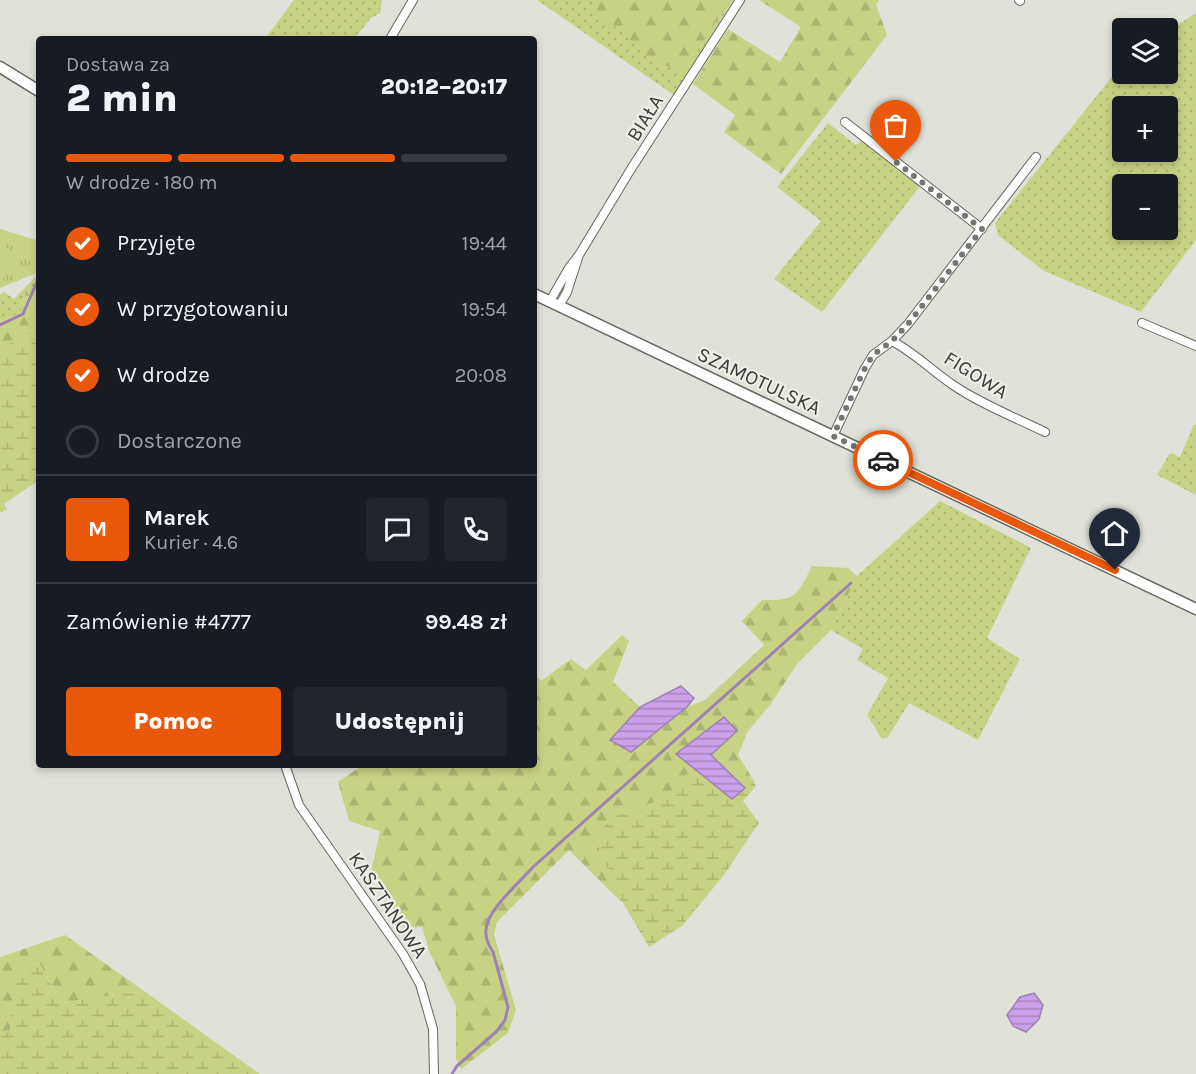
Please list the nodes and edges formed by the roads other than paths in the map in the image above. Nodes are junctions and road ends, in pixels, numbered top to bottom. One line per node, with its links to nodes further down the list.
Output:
1 (412, 0): 3 (street)
2 (740, 0): 10 (street, BIAŁA)
3 (392, 36)
4 (0, 67): 5 (street)
5 (36, 89)
6 (845, 122): 8 (street)
7 (1036, 157): 8 (street)
8 (982, 229): 12 (street)
9 (537, 295): 10 (street, SZAMOTULSKA)
10 (555, 303): 15 (street, SZAMOTULSKA)
11 (1142, 323): 13 (street)
12 (892, 341): 14 (street, FIGOWA); 15 (street)
13 (1196, 346)
14 (1045, 432)
15 (833, 436): 16 (street, SZAMOTULSKA)
16 (1196, 609)
17 (286, 768): 18 (street, KASZTANOWA)
18 (434, 1074)

